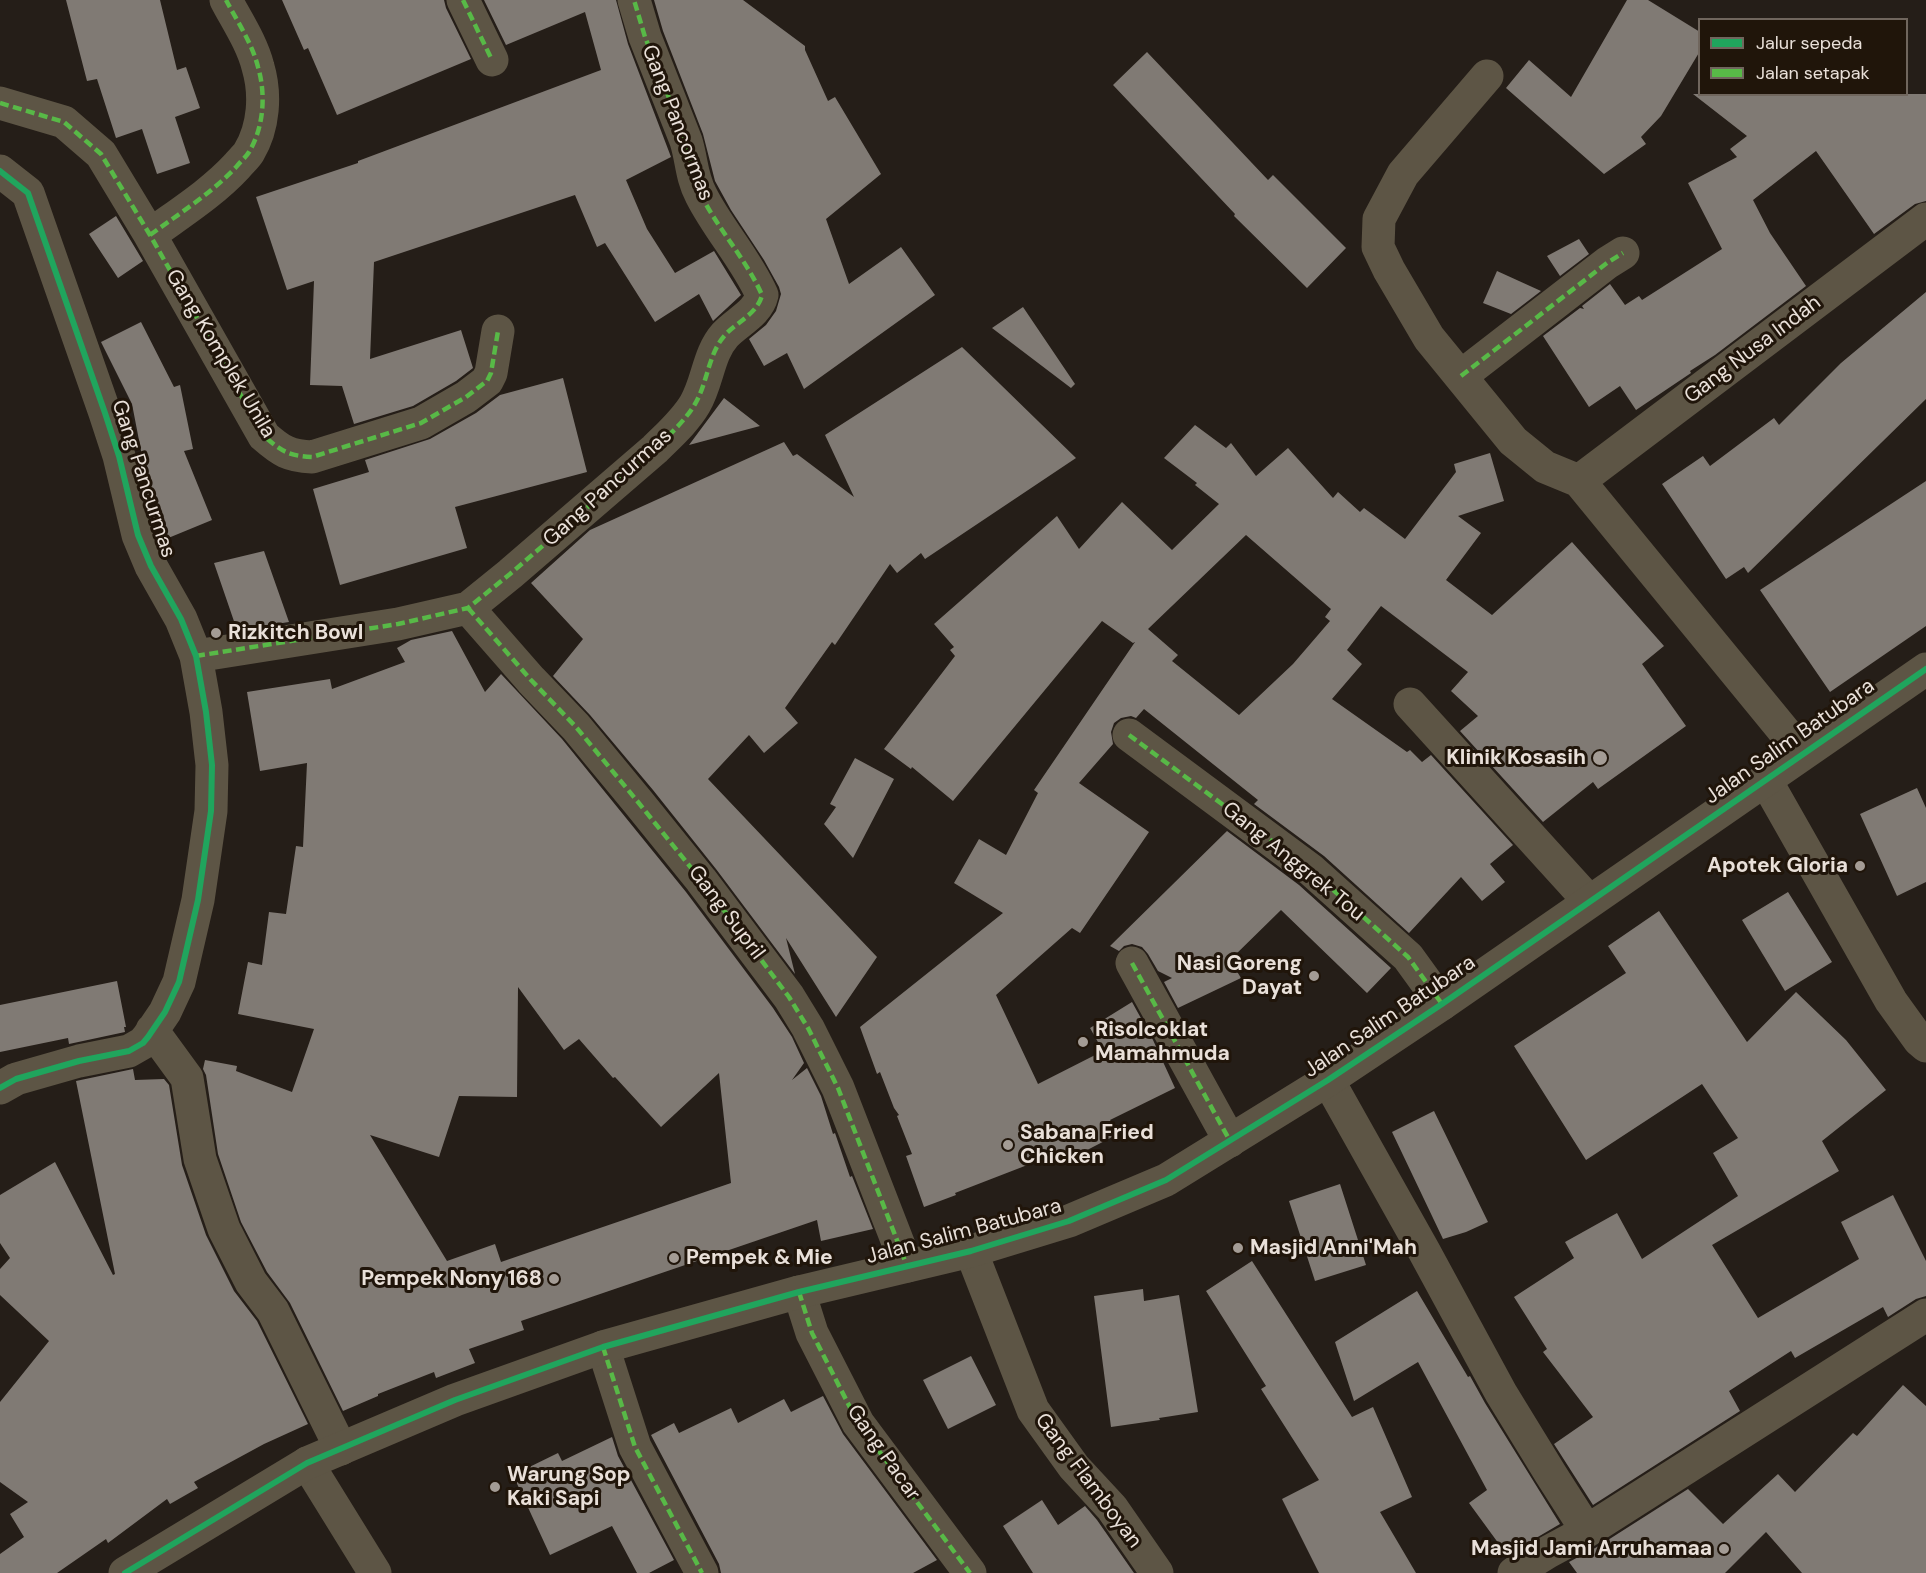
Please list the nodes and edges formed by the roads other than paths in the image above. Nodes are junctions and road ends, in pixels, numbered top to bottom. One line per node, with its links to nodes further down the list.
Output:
1 (226, 0): 9 (street)
2 (463, 0): 4 (street)
3 (634, 0): 11 (street, Gang Pancormas)
4 (492, 60)
5 (1487, 76): 13 (street)
6 (0, 103): 9 (street, Gang Komplek Unila)
7 (0, 171): 16 (street, Gang Pancurmas)
8 (1926, 219): 14 (street, Gang Nusa Indah)
9 (150, 235): 12 (street, Gang Komplek Unila)
10 (1623, 253): 13 (street)
11 (760, 303): 15 (street, Gang Pancurmas)
12 (498, 331)
13 (1461, 376): 14 (street)
14 (1579, 481): 20 (street)
15 (468, 608): 16 (street, Gang Pancurmas); 31 (street, Gang Supril)
16 (196, 656): 25 (street, Gang Pancurmas)
17 (1926, 669): 20 (street, Jalan Salim Batubara)
18 (1410, 704): 22 (street)
19 (1129, 735): 24 (street, Gang Anggrek Tou)
20 (1802, 753): 21 (street, Jalan Salim Batubara)
21 (1765, 779): 22 (street, Jalan Salim Batubara); 26 (street)
22 (1589, 902): 24 (street, Jalan Salim Batubara)
23 (1132, 963): 29 (street)
24 (1442, 1004): 27 (street, Jalan Salim Batubara)
25 (159, 1021): 28 (street, Gang Pancurmas); 35 (street)
26 (1926, 1046)
27 (1328, 1080): 29 (street, Jalan Salim Batubara); 37 (street)
28 (0, 1088)
29 (1230, 1141): 30 (street, Jalan Salim Batubara)
30 (971, 1251): 31 (street, Jalan Salim Batubara); 43 (street, Gang Flamboyan)
31 (907, 1266): 32 (street, Jalan Salim Batubara)
32 (799, 1292): 34 (street, Jalan Salim Batubara); 42 (street, Gang Pacar)
33 (1926, 1316): 37 (street)
34 (603, 1347): 35 (street, Jalan Salim Batubara); 41 (street)
35 (341, 1449): 36 (street, Jalan Salim Batubara)
36 (307, 1463): 39 (street, Jalan Salim Batubara); 40 (street)
37 (1587, 1530): 38 (street)
38 (1555, 1562): 44 (street)
39 (125, 1573)
40 (375, 1573)
41 (702, 1573)
42 (970, 1573)
43 (1157, 1573)
44 (1514, 1573)

